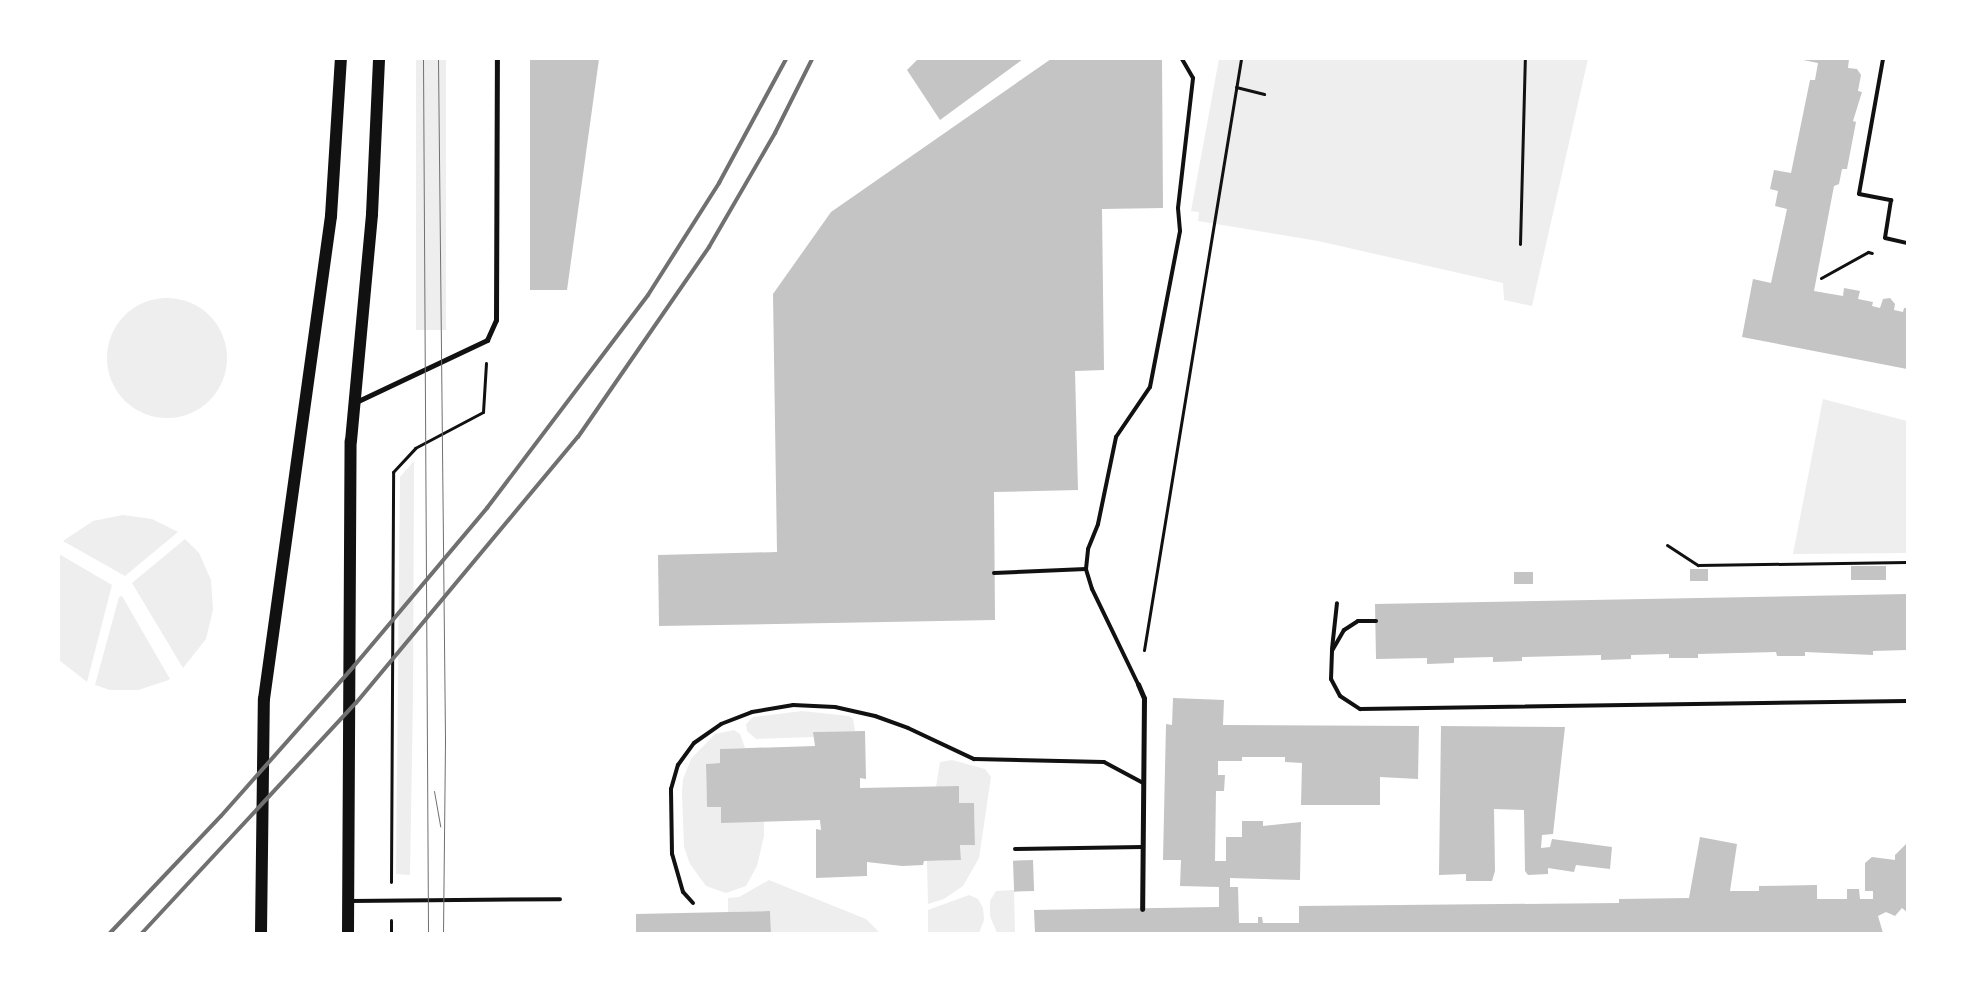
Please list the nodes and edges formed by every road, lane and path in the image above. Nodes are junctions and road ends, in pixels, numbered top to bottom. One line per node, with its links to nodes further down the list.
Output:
1 (341, 59): 35 (main road)
2 (379, 59): 15 (main road)
3 (496, 59): 14 (street)
4 (1182, 59): 18 (lane)
5 (1241, 59): 8 (path)
6 (1525, 59): 11 (path)
7 (1883, 59): 10 (lane)
8 (1236, 87): 9 (path); 22 (path)
9 (1264, 94)
10 (1907, 243)
11 (1520, 244)
12 (1878, 254): 13 (path)
13 (1821, 278)
14 (486, 340): 15 (street); 29 (path)
15 (354, 403): 31 (main road)
16 (1667, 545): 17 (path)
17 (1907, 562)
18 (1086, 569): 19 (lane); 24 (lane)
19 (994, 573)
20 (1337, 603): 23 (lane)
21 (1376, 621): 23 (lane)
22 (1144, 650)
23 (1332, 652): 25 (lane)
24 (1138, 684): 26 (street)
25 (1907, 702)
26 (1143, 783): 27 (street); 32 (lane)
27 (1142, 847): 28 (lane); 33 (street)
28 (1015, 849)
29 (391, 889)
30 (560, 899): 31 (lane)
31 (347, 901): 36 (main road)
32 (693, 903)
33 (1142, 909)
34 (391, 914): 37 (path)
35 (262, 933)
36 (348, 933)
37 (391, 933)

